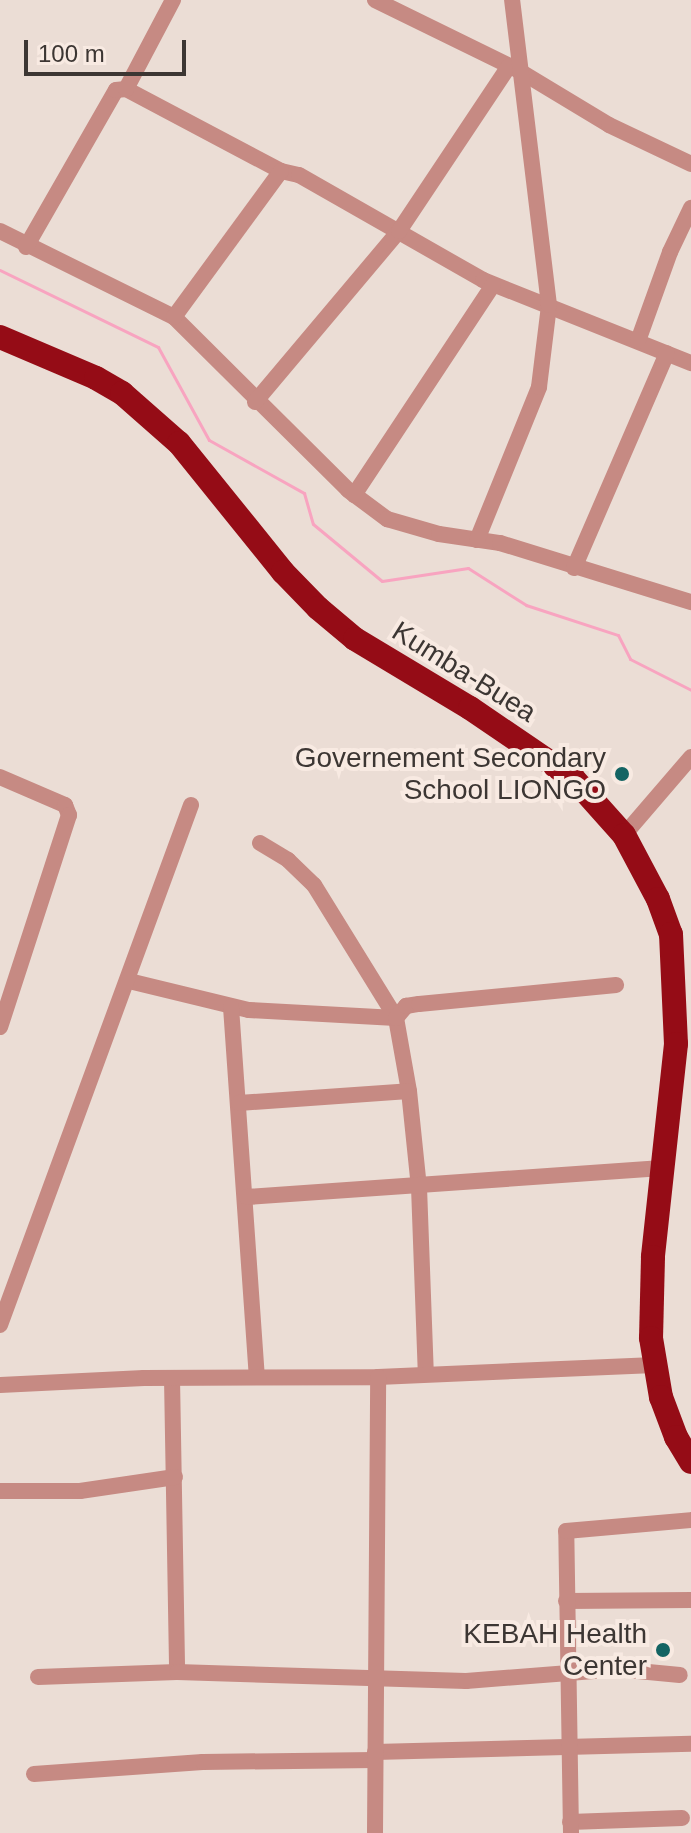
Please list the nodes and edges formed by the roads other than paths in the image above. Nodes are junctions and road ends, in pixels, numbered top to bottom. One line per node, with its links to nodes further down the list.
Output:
1 (173, 0): 5 (street)
2 (375, 0): 4 (street)
3 (512, 0): 4 (street)
4 (513, 68): 6 (street); 10 (street); 13 (street)
5 (126, 89): 7 (street); 11 (street)
6 (691, 164)
7 (281, 171): 10 (street); 14 (street)
8 (691, 208): 16 (street)
9 (0, 231): 11 (street)
10 (399, 231): 12 (street); 19 (street)
11 (26, 247): 14 (street)
12 (493, 285): 13 (street); 20 (street)
13 (549, 305): 16 (street); 21 (street)
14 (174, 317): 19 (street)
15 (0, 337): 27 (highway, Kumba-Buea)
16 (638, 341): 17 (street)
17 (667, 353): 18 (street); 22 (street)
18 (691, 363)
19 (255, 402): 20 (street)
20 (354, 495): 21 (street)
21 (477, 540): 22 (street)
22 (574, 568): 23 (street)
23 (691, 602)
24 (691, 757): 27 (street)
25 (0, 777): 33 (street)
26 (191, 805): 29 (street)
27 (624, 835): 36 (highway, Kumba-Buea)
28 (260, 843): 32 (street)
29 (129, 981): 31 (street); 39 (street)
30 (616, 985): 32 (street)
31 (231, 1007): 32 (street); 35 (street)
32 (396, 1018): 34 (street)
33 (0, 1027)
34 (409, 1091): 35 (street); 37 (street)
35 (239, 1103): 38 (street)
36 (662, 1168): 37 (street); 40 (highway, Kumba-Buea)
37 (419, 1187): 38 (street); 41 (street)
38 (247, 1197): 42 (street)
39 (0, 1325)
40 (655, 1365): 41 (street); 46 (highway, Kumba-Buea)
41 (426, 1374): 43 (street)
42 (257, 1376): 43 (street); 44 (street)
43 (378, 1377): 56 (street)
44 (172, 1378): 45 (street); 47 (street)
45 (0, 1385)
46 (691, 1462)
47 (175, 1477): 48 (street); 52 (street)
48 (0, 1491)
49 (691, 1520): 51 (street)
50 (691, 1600): 51 (street)
51 (566, 1601): 53 (street)
52 (177, 1672): 55 (street); 56 (street)
53 (567, 1673): 54 (street); 56 (street); 58 (street)
54 (680, 1675)
55 (38, 1677)
56 (377, 1678): 59 (street)
57 (691, 1744): 58 (street)
58 (568, 1749): 59 (street); 62 (street)
59 (375, 1756): 60 (street); 63 (street)
60 (34, 1774)
61 (682, 1818): 62 (street)
62 (570, 1827)
63 (375, 1833)

